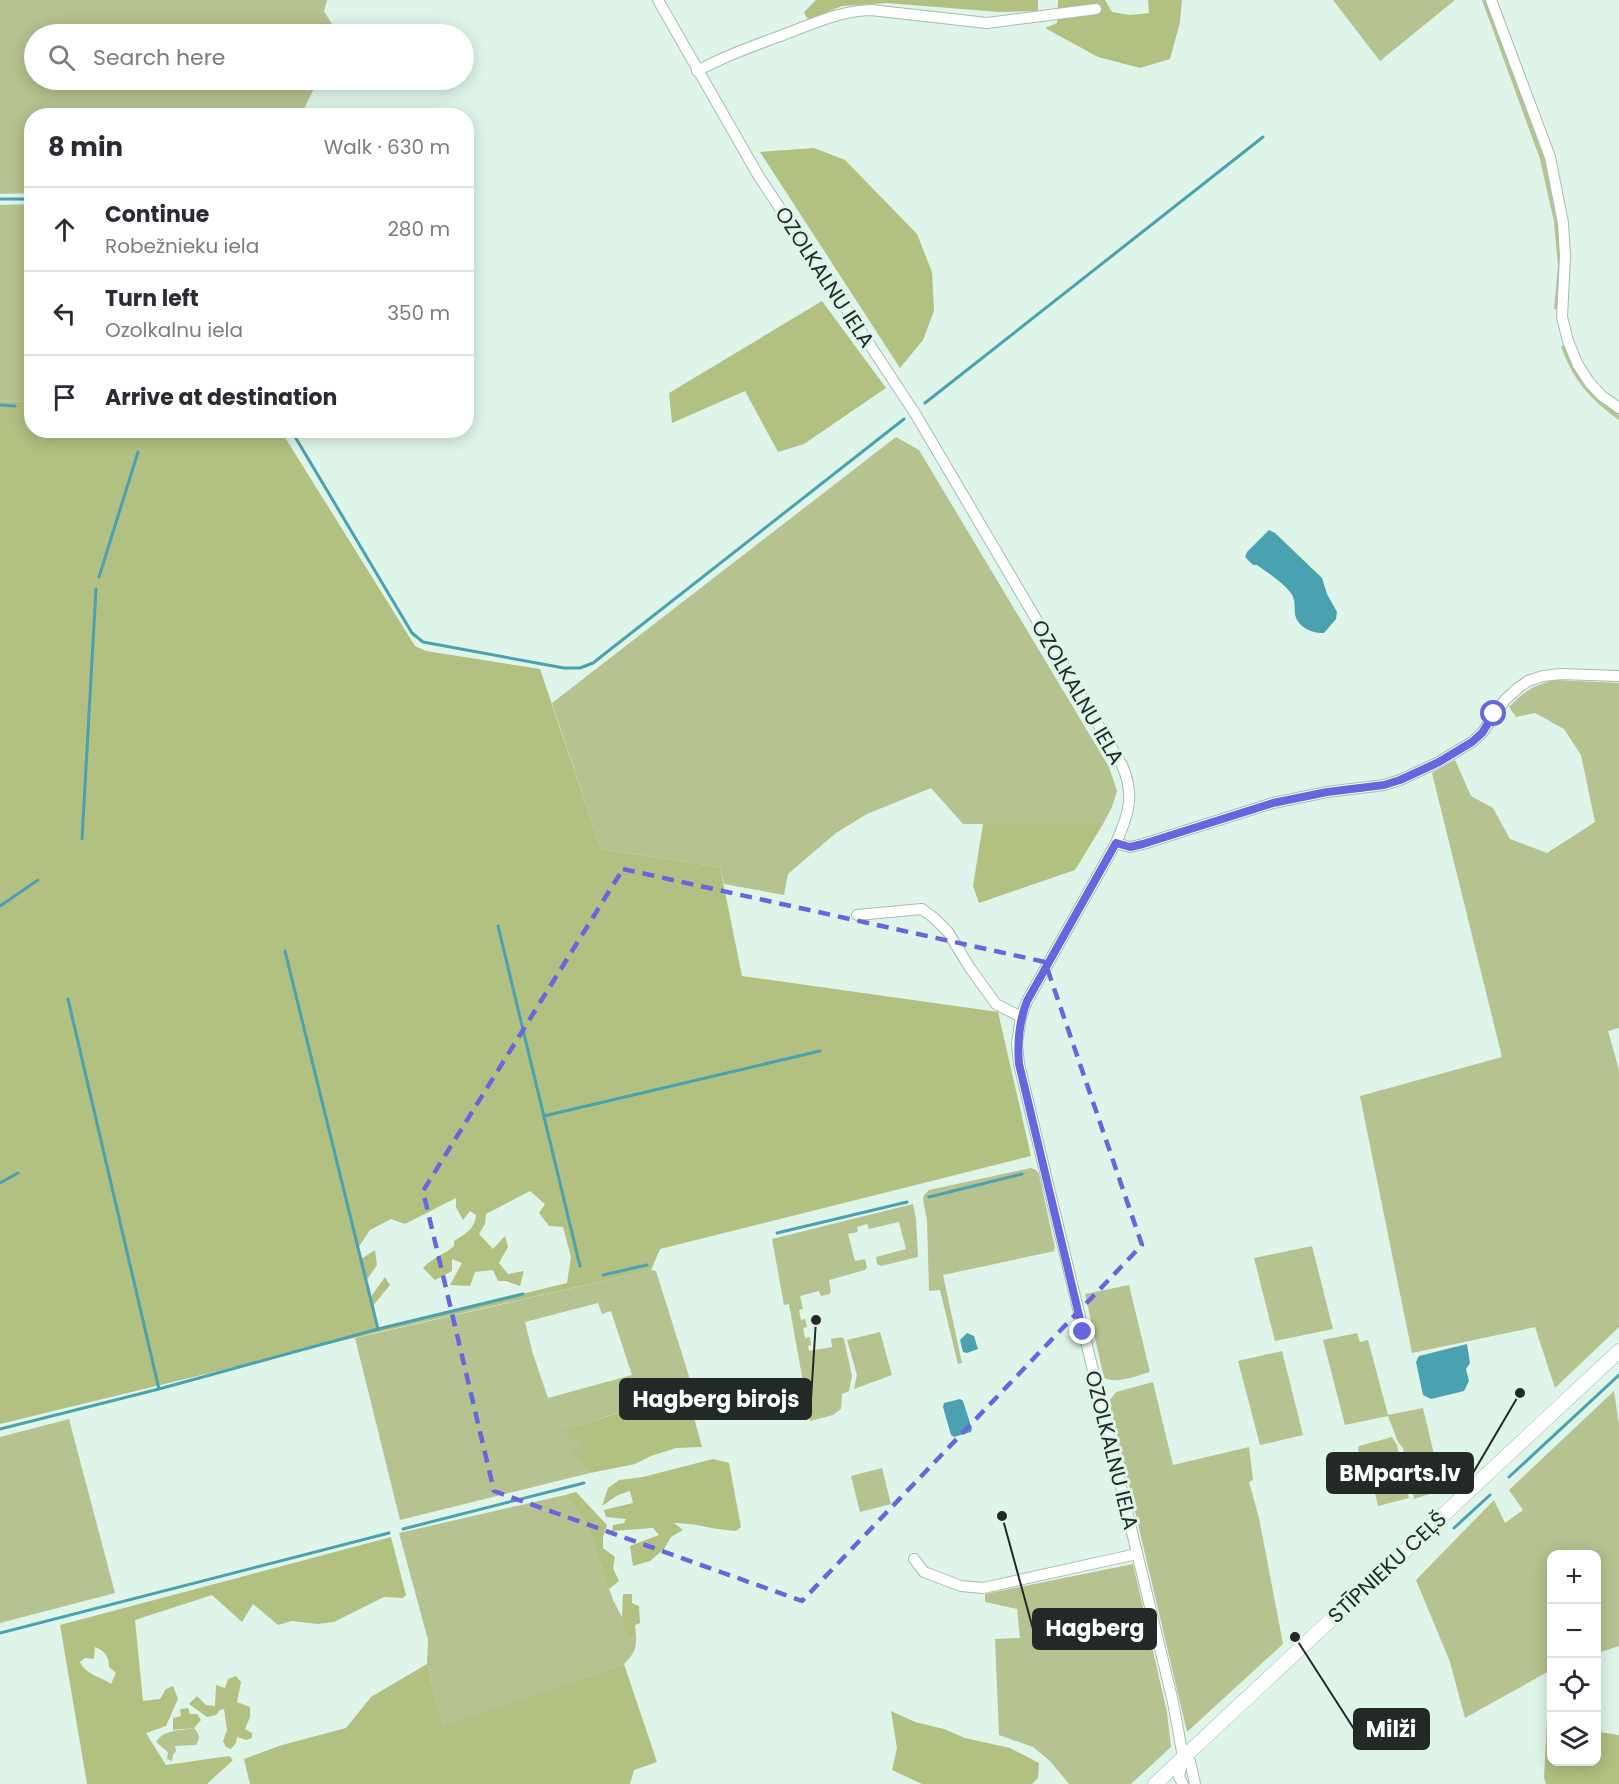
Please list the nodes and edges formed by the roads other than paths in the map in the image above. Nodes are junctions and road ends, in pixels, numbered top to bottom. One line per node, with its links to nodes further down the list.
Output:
1 (658, 0): 4 (street, OZOLKALNU IELA)
2 (1491, 0): 5 (street)
3 (1096, 9): 4 (street)
4 (698, 71): 7 (street, OZOLKALNU IELA)
5 (1619, 408)
6 (1619, 676): 7 (street)
7 (1116, 843): 9 (street, OZOLKALNU IELA)
8 (857, 915): 9 (street)
9 (1021, 1017): 11 (street, OZOLKALNU IELA)
10 (1619, 1351): 13 (main road, STĪPNIEKU CEĻŠ)
11 (1137, 1554): 12 (street); 13 (street, OZOLKALNU IELA)
12 (914, 1559)
13 (1183, 1757): 14 (main road, STĪPNIEKU CEĻŠ); 15 (street); 16 (street)
14 (1155, 1784)
15 (1183, 1784)
16 (1195, 1784)

